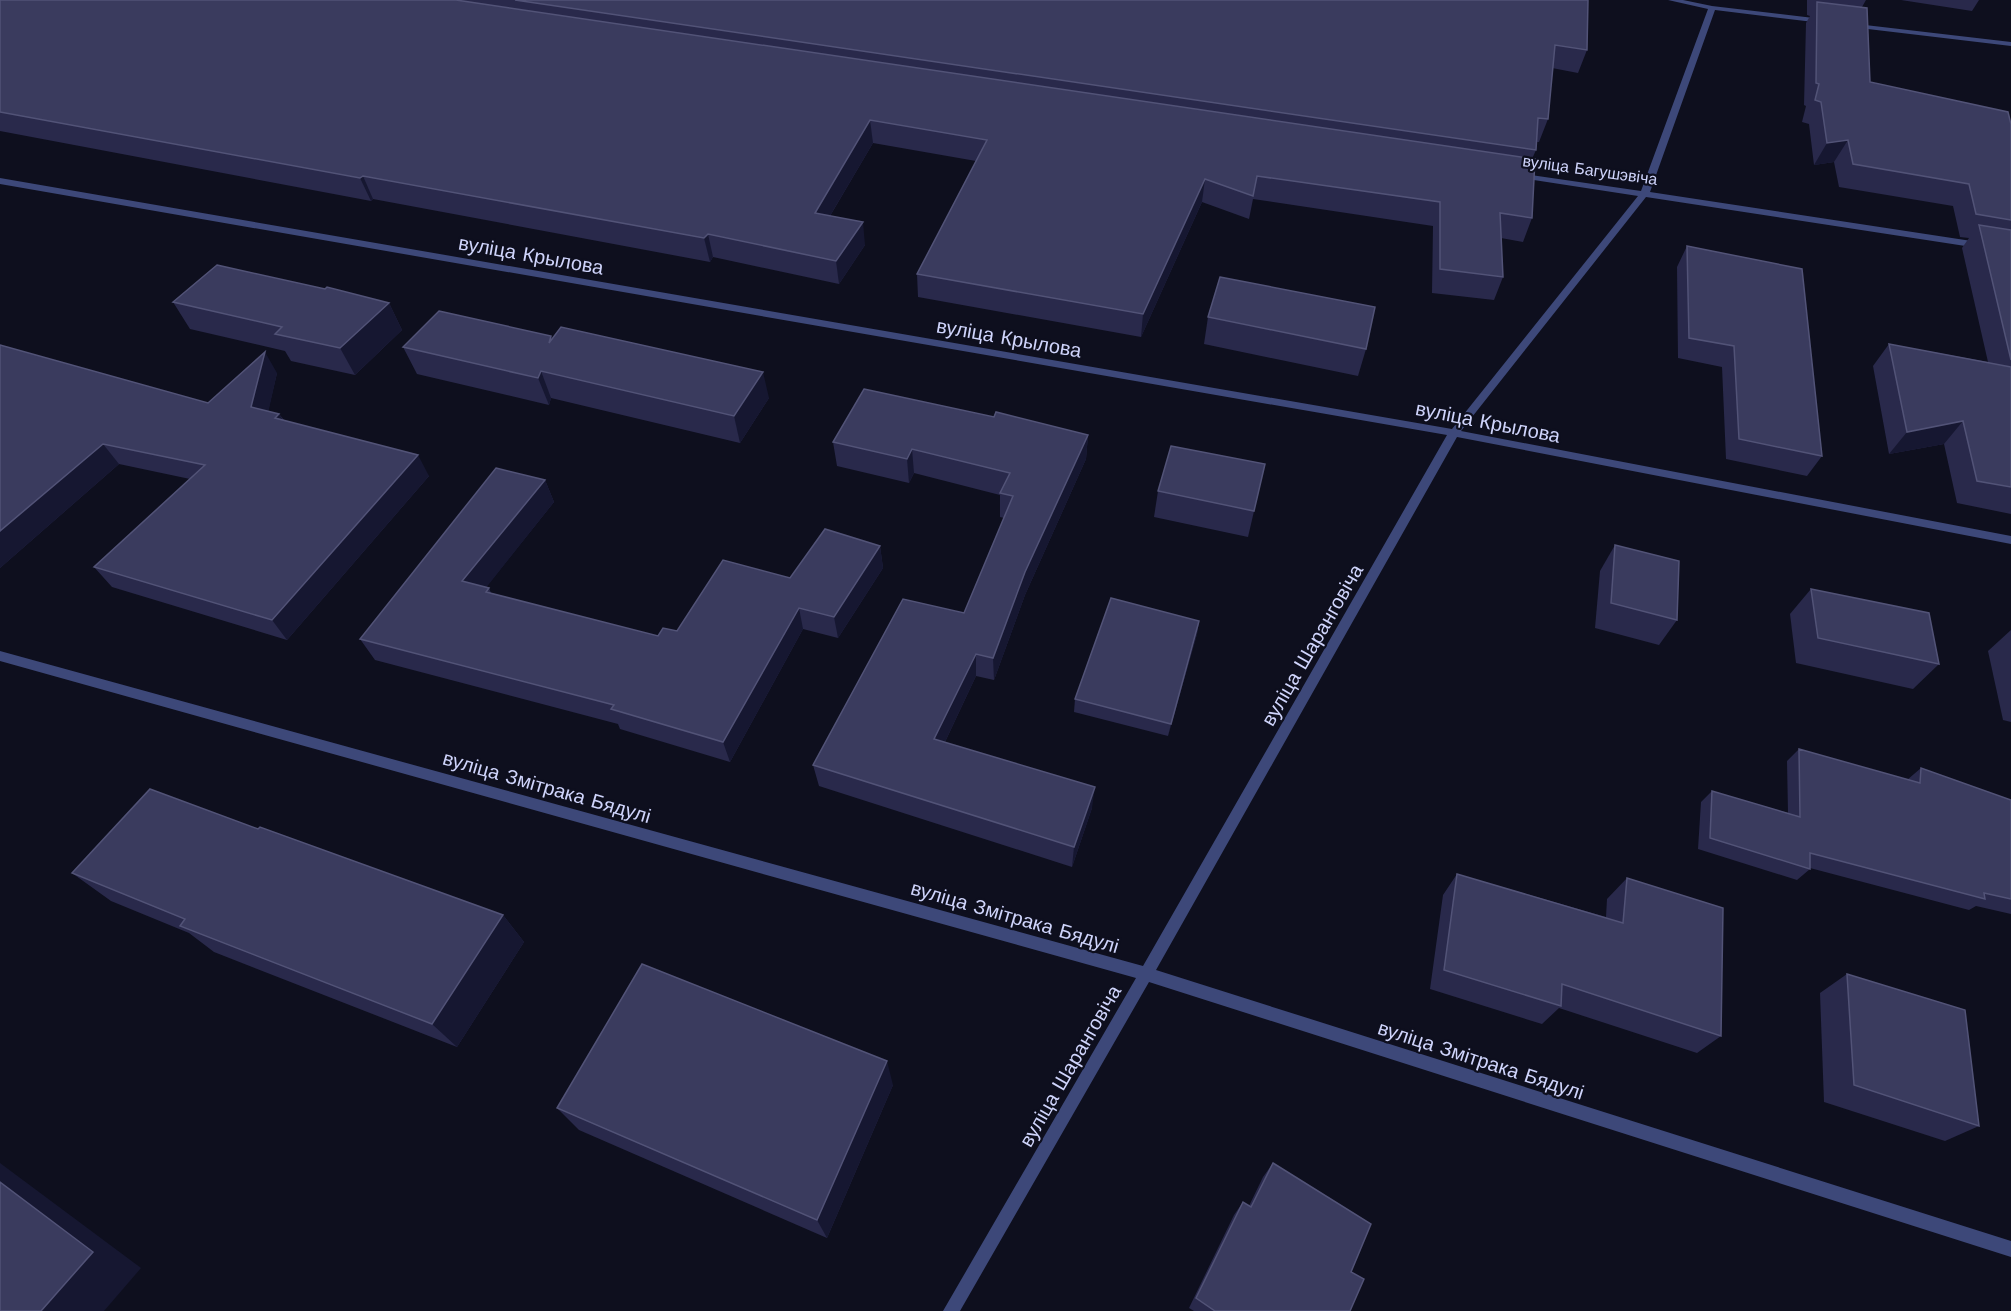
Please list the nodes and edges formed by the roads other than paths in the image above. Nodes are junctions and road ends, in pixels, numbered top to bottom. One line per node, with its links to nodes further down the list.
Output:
1 (1672, 0): 2 (street)
2 (1712, 8): 3 (street); 8 (street, вуліца Шаранговіча)
3 (1827, 22)
4 (1838, 23): 5 (street)
5 (2011, 44)
6 (1515, 174): 8 (street, вуліца Багушэвіча)
7 (0, 181): 10 (street, вуліца Крылова)
8 (1645, 193): 9 (street, вуліца Багушэвіча); 10 (street, вуліца Шаранговіча)
9 (2011, 250)
10 (1454, 434): 11 (street, вуліца Крылова); 13 (street, вуліца Шаранговіча)
11 (2011, 540)
12 (0, 656): 13 (street, вуліца Змітрака Бядулі)
13 (1146, 974): 14 (street, вуліца Змітрака Бядулі); 15 (street, вуліца Шаранговіча)
14 (2011, 1249)
15 (951, 1311)

